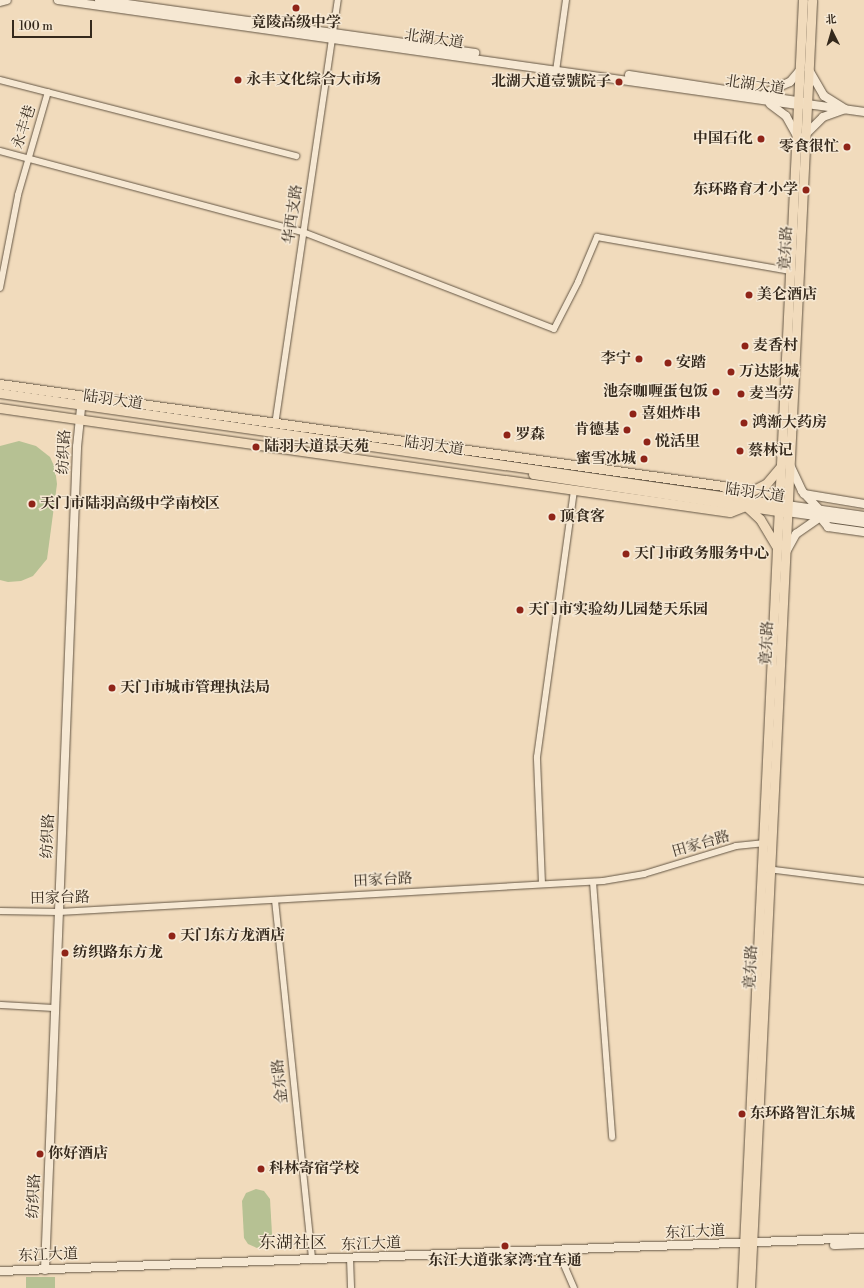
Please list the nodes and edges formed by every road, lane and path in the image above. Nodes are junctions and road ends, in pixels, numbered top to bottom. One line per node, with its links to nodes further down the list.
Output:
1 (7, 0): 8 (street)
2 (58, 0): 9 (street, 北湖大道)
3 (99, 0): 9 (street, 北湖大道)
4 (338, 0): 9 (street, 华西支路)
5 (566, 0): 10 (street)
6 (803, 0): 11 (main road, 竟东路)
7 (812, 0): 11 (main road, 竟东路)
8 (0, 2)
9 (332, 36): 10 (street, 北湖大道); 22 (street, 华西支路)
10 (556, 68): 14 (street, 北湖大道)
11 (804, 70): 14 (street); 15 (main road, 竟东路); 16 (street)
12 (0, 80): 13 (street)
13 (48, 92): 20 (street); 21 (street, 永丰巷)
14 (758, 97): 15 (street, 北湖大道); 18 (street)
15 (801, 103): 16 (street, 北湖大道); 18 (main road, 竟东路)
16 (845, 109): 17 (street, 北湖大道); 18 (street)
17 (864, 112)
18 (800, 135): 23 (main road, 竟东路); 32 (main road, 竟东路)
19 (0, 151): 21 (street)
20 (296, 156)
21 (27, 158): 22 (street); 24 (street, 永丰巷)
22 (303, 232): 23 (street); 31 (street, 华西支路)
23 (789, 271): 32 (main road, 竟东路)
24 (0, 288)
25 (0, 384): 28 (main road)
26 (0, 393): 28 (main road, 陆羽大道)
27 (0, 399): 28 (main road, 陆羽大道)
28 (81, 403): 30 (street, 纺织路); 31 (main road); 37 (main road, 陆羽大道)
29 (0, 408): 30 (main road)
30 (80, 419): 33 (main road); 51 (street, 纺织路)
31 (275, 426): 35 (main road)
32 (785, 465): 34 (street); 35 (main road); 38 (main road, 竟东路)
33 (574, 490): 37 (main road); 48 (street)
34 (804, 494): 36 (street); 39 (street)
35 (738, 498): 38 (main road, 陆羽大道)
36 (864, 504)
37 (746, 506): 38 (main road, 陆羽大道); 43 (main road)
38 (783, 508): 39 (street, 陆羽大道); 43 (main road, 竟东路)
39 (820, 513): 40 (street, 陆羽大道); 41 (street, 陆羽大道); 42 (street); 43 (street)
40 (864, 516)
41 (864, 523)
42 (864, 532)
43 (781, 554): 44 (main road, 竟东路); 45 (main road, 竟东路)
44 (763, 843): 45 (main road, 竟东路); 47 (street, 田家台路)
45 (766, 869): 46 (street); 56 (main road, 竟东路)
46 (864, 880)
47 (593, 882): 48 (street, 田家台路); 54 (street)
48 (542, 884): 49 (street, 田家台路)
49 (275, 900): 51 (street, 田家台路); 60 (street, 金东路)
50 (0, 911): 51 (street, 田家台路)
51 (59, 912): 53 (street, 纺织路)
52 (0, 1005): 53 (street)
53 (55, 1008): 61 (street, 纺织路)
54 (612, 1137)
55 (864, 1238): 56 (street, 东江大道)
56 (749, 1244): 57 (street, 东江大道); 58 (street, 东江大道); 65 (main road, 竟东路); 66 (main road, 竟东路)
57 (864, 1244)
58 (558, 1251): 59 (street, 东江大道); 64 (street)
59 (350, 1258): 60 (street, 东江大道); 63 (street)
60 (312, 1260): 61 (street, 东江大道)
61 (45, 1270): 62 (street, 东江大道)
62 (0, 1271)
63 (351, 1288)
64 (574, 1288)
65 (742, 1288)
66 (750, 1288)

